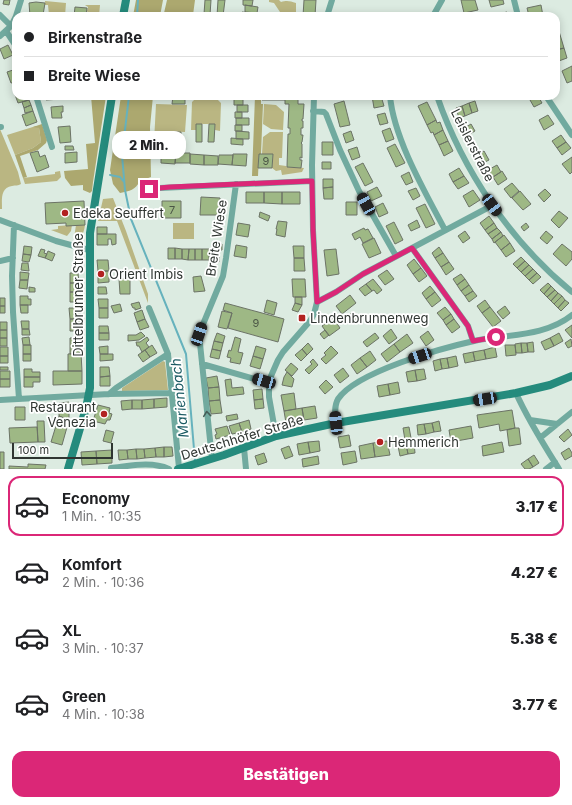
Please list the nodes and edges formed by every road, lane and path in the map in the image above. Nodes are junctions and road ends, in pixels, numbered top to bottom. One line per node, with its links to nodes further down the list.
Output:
1 (21, 0): 6 (street)
2 (126, 0): 7 (street)
3 (332, 0): 8 (street)
4 (514, 0): 10 (street)
5 (440, 2): 9 (street)
6 (17, 12)
7 (124, 12)
8 (328, 12)
9 (435, 12)
10 (517, 12)
11 (0, 15): 13 (street)
12 (12, 22): 13 (street)
13 (8, 28): 14 (street); 15 (street)
14 (0, 36)
15 (12, 37)
16 (37, 100): 24 (street)
17 (111, 100): 33 (street, Dittelbrunner Straße)
18 (314, 100): 22 (street)
19 (391, 100): 31 (street)
20 (438, 100): 28 (street, Leislerstraße)
21 (549, 100): 23 (street)
22 (313, 111): 25 (street); 34 (street)
23 (572, 135)
24 (52, 147)
25 (312, 181): 26 (street, Breite Wiese); 38 (street)
26 (236, 184): 27 (street, Breite Wiese); 43 (street, Breite Wiese)
27 (149, 189)
28 (492, 205): 31 (street); 37 (street, Leislerstraße)
29 (0, 220): 30 (street)
30 (14, 225): 33 (street); 35 (street)
31 (445, 230): 32 (street)
32 (412, 248): 34 (street); 41 (street)
33 (89, 250): 49 (street, Dittelbrunner Straße)
34 (396, 256): 38 (street)
35 (13, 258): 36 (street); 50 (street)
36 (0, 261)
37 (572, 292)
38 (317, 302): 45 (street)
39 (149, 308): 42 (street)
40 (572, 315): 41 (street)
41 (473, 341): 54 (street)
42 (168, 354): 46 (street); 48 (street)
43 (202, 364): 45 (street); 59 (street, Breite Wiese, one-way to 43)
44 (572, 376): 47 (street, Deutschhöfer Straße)
45 (270, 383): 56 (street)
46 (172, 393): 48 (street); 62 (street)
47 (516, 393): 53 (street); 54 (street, Deutschhöfer Straße)
48 (109, 394): 49 (street)
49 (89, 396): 50 (street); 63 (street, Dittelbrunner Straße)
50 (19, 399): 51 (street)
51 (0, 400)
52 (572, 412): 55 (street)
53 (530, 420): 55 (street); 57 (street)
54 (336, 423): 56 (street, Deutschhöfer Straße)
55 (557, 424): 57 (street)
56 (276, 436): 58 (street, Deutschhöfer Straße)
57 (540, 438): 60 (street)
58 (244, 448): 59 (street, Deutschhöfer Straße); 65 (street)
59 (209, 459): 62 (street, Deutschhöfer Straße)
60 (555, 462): 66 (street); 67 (street)
61 (111, 468): 64 (street)
62 (181, 468)
63 (68, 469)
64 (169, 469)
65 (246, 469)
66 (546, 469)
67 (559, 469)

